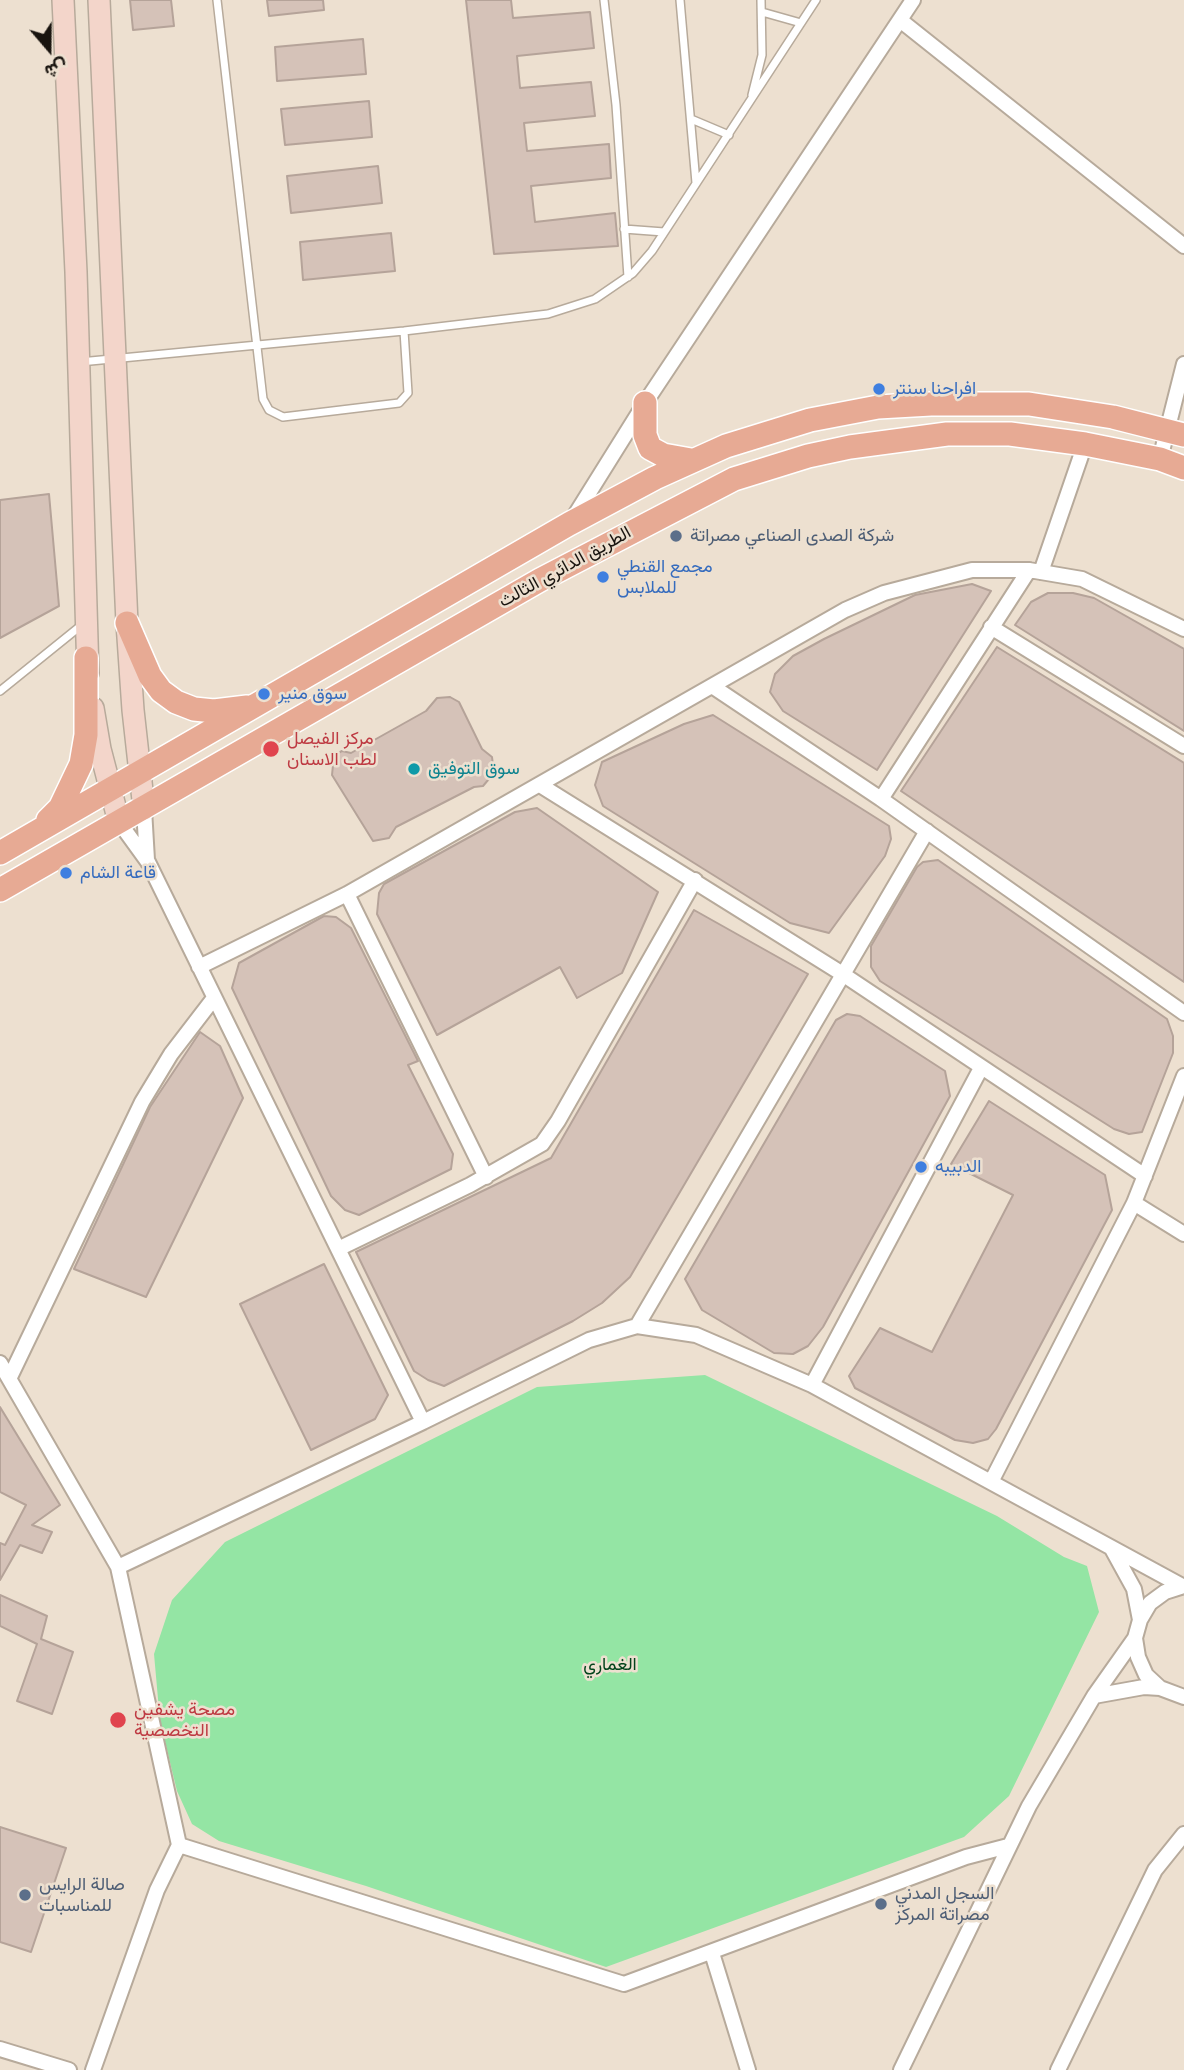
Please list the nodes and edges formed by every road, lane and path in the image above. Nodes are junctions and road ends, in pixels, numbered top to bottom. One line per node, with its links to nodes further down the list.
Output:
1 (63, 0): 23 (street)
2 (99, 0): 22 (street)
3 (218, 0): 21 (lane)
4 (604, 0): 16 (lane)
5 (680, 0): 13 (lane)
6 (761, 0): 9 (lane)
7 (816, 0): 11 (lane)
8 (913, 0): 10 (street)
9 (762, 12): 11 (lane); 12 (lane)
10 (900, 20): 18 (street); 25 (street)
11 (801, 23): 12 (lane)
12 (748, 105): 14 (lane)
13 (691, 119): 14 (lane); 15 (lane)
14 (729, 135): 15 (lane)
15 (696, 184): 17 (lane)
16 (624, 229): 17 (lane); 19 (lane)
17 (664, 232): 19 (lane)
18 (1184, 246)
19 (628, 277): 20 (lane)
20 (404, 331): 21 (lane); 21 (lane)
21 (258, 344): 22 (lane)
22 (116, 358): 23 (lane); 34 (street)
23 (78, 362): 33 (street)
24 (1184, 364): 26 (street)
25 (645, 403): 29 (main road); 31 (street)
26 (1176, 432): 28 (street); 29 (main road, الطريق الدائري الثالث)
27 (1085, 444): 28 (main road, الطريق الدائري الثالث); 32 (street); 46 (main road, الطريق الدائري الثالث)
28 (1160, 459): 30 (main road, الطريق الدائري الثالث)
29 (691, 460): 31 (main road, الطريق الدائري الثالث)
30 (1184, 468)
31 (569, 524): 40 (main road, الطريق الدائري الثالث)
32 (1035, 571): 35 (street); 36 (street); 38 (street)
33 (86, 621): 37 (street); 39 (lane)
34 (127, 623): 40 (main road); 42 (street)
35 (991, 627): 41 (street); 45 (street)
36 (1184, 629)
37 (86, 658): 44 (street); 48 (main road)
38 (712, 686): 43 (street); 45 (street)
39 (0, 691)
40 (264, 703): 42 (main road, الطريق الدائري الثالث)
41 (1184, 746)
42 (140, 773): 44 (main road, الطريق الدائري الثالث); 46 (street)
43 (540, 785): 52 (street); 54 (street)
44 (110, 789): 47 (street); 48 (main road, الطريق الدائري الثالث)
45 (881, 799): 49 (street)
46 (144, 809): 47 (main road, الطريق الدائري الثالث); 51 (street)
47 (119, 822): 51 (street); 53 (main road, الطريق الدائري الثالث)
48 (39, 831): 50 (main road, الطريق الدائري الثالث)
49 (927, 831): 56 (street); 58 (street)
50 (0, 853)
51 (148, 862): 55 (street)
52 (695, 880): 56 (street); 62 (street)
53 (0, 890)
54 (347, 894): 55 (street); 62 (street)
55 (200, 967): 57 (street)
56 (841, 973): 59 (street); 66 (street)
57 (214, 998): 65 (street); 68 (street)
58 (1184, 1013)
59 (981, 1068): 61 (street); 69 (street)
60 (1184, 1076): 61 (street)
61 (1145, 1176): 63 (street)
62 (486, 1177): 65 (street)
63 (1134, 1203): 64 (street); 71 (street)
64 (1184, 1234)
65 (338, 1249): 70 (street)
66 (637, 1326): 69 (street); 70 (street)
67 (0, 1363): 68 (street)
68 (10, 1377): 73 (street)
69 (812, 1384): 71 (street)
70 (423, 1422): 73 (street)
71 (991, 1482): 72 (street)
72 (1112, 1548): 74 (street); 75 (street)
73 (118, 1567): 81 (street)
74 (1183, 1586): 75 (street)
75 (1140, 1620): 76 (street)
76 (1135, 1638): 77 (street); 78 (street)
77 (1160, 1688): 78 (street); 79 (street)
78 (1094, 1696): 82 (street)
79 (1184, 1697)
80 (1184, 1834): 89 (street)
81 (179, 1844): 83 (street); 86 (street)
82 (1008, 1846): 83 (street); 88 (street)
83 (712, 1953): 87 (street)
84 (0, 2049): 85 (street)
85 (69, 2070)
86 (93, 2070)
87 (748, 2070)
88 (901, 2070)
89 (1058, 2070)

